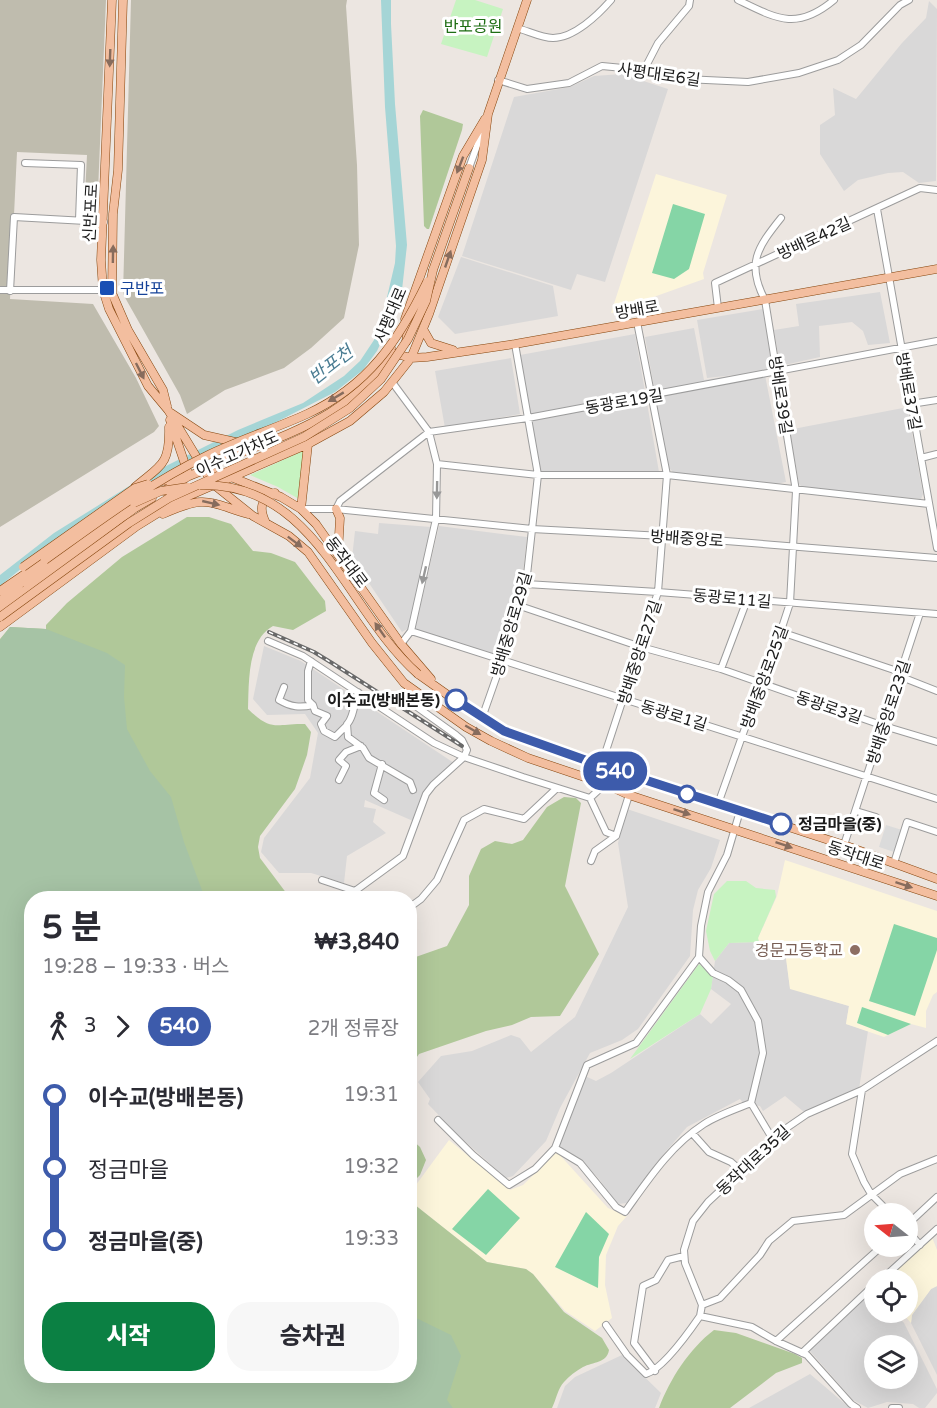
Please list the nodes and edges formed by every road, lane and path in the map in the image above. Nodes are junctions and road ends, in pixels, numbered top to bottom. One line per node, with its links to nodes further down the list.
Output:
1 (112, 0): 19 (main road, 신반포로, one-way to 19)
2 (123, 0): 25 (main road, 신반포로, one-way to 2)
3 (527, 0): 9 (main road, 사평대로)
4 (611, 0): 9 (street)
5 (690, 0): 10 (street)
6 (738, 0): 7 (street)
7 (834, 0)
8 (909, 0): 10 (street, 사평대로6길)
9 (517, 28): 11 (main road, 사평대로)
10 (644, 70): 11 (street, 사평대로6길)
11 (498, 80): 12 (main road, 사평대로)
12 (488, 114): 14 (street, 사평대로); 28 (main road, 사평대로, one-way to 28); 32 (main road, 사평대로, one-way to 12)
13 (25, 163): 18 (street)
14 (470, 168): 22 (main road, 이수고가차도)
15 (937, 190): 16 (street, 방배로42길)
16 (877, 209): 20 (street, 방배로42길); 23 (street)
17 (781, 218): 20 (street)
18 (78, 220): 19 (street); 27 (street)
19 (104, 222): 24 (main road, 신반포로)
20 (754, 265): 29 (street, 방배로39길); 30 (street, 방배로42길)
21 (937, 269): 23 (main road, 방배로)
22 (433, 270): 76 (main road, 이수고가차도, one-way to 76, bridge); 88 (main road, 이수고가차도, bridge)
23 (889, 278): 29 (main road, 방배로); 37 (street, 방배로37길)
24 (102, 290): 25 (street); 27 (street); 46 (main road, 신반포로, one-way to 46)
25 (112, 290): 46 (main road, 신반포로)
26 (0, 291): 27 (street)
27 (10, 291)
28 (413, 297): 31 (main road); 39 (main road, 사평대로)
29 (765, 300): 30 (main road, 방배로); 41 (street, 방배로39길)
30 (718, 308): 33 (main road, 방배로)
31 (411, 311): 32 (main road); 40 (main road)
32 (429, 314): 34 (main road, 사평대로)
33 (637, 322): 36 (main road, 방배로); 43 (street, 방배중앙로27길)
34 (423, 328): 38 (main road); 40 (main road, 사평대로)
35 (937, 341): 37 (street, 동광로19길)
36 (515, 344): 38 (main road, 방배로); 47 (street, 방배중앙로29길)
37 (901, 348): 41 (street, 동광로19길); 45 (street, 방배로37길)
38 (458, 351): 40 (main road, 방배로)
39 (389, 352): 40 (main road, 방배로); 50 (main road, 사평대로)
40 (409, 357): 42 (main road, 사평대로)
41 (777, 371): 43 (street, 동광로19길); 61 (street, 방배로39길)
42 (392, 382): 48 (street); 49 (main road, 사평대로)
43 (651, 396): 47 (street, 동광로19길); 57 (street, 방배중앙로27길)
44 (937, 400): 45 (street)
45 (911, 404): 52 (street, 방배로37길)
46 (168, 410): 50 (main road); 54 (main road, 신반포로); 55 (main road); 60 (main road)
47 (528, 418): 48 (street, 동광로19길); 56 (street, 방배중앙로29길)
48 (429, 432): 53 (street); 65 (street, 동광로19길)
49 (308, 444): 58 (main road, 사평대로); 64 (main road)
50 (255, 446): 54 (main road, 사평대로)
51 (937, 454): 52 (street)
52 (921, 458): 63 (street, 방배로37길)
53 (437, 464): 56 (street); 67 (street, one-way to 67)
54 (206, 468): 55 (main road); 58 (main road, 동작대로); 59 (main road, 동작대로)
55 (187, 472): 60 (main road, bridge); 85 (main road)
56 (538, 475): 57 (street); 70 (street, 방배중앙로29길)
57 (667, 475): 61 (street); 71 (street, 방배중앙로27길)
58 (231, 477): 59 (main road, 동작대로); 62 (main road, 동작대로)
59 (213, 484): 66 (main road, 동작대로); 69 (main road, 동작대로)
60 (135, 488): 79 (main road, bridge)
61 (796, 491): 63 (street); 72 (street, 방배로39길)
62 (275, 493): 64 (main road, 동작대로); 68 (main road)
63 (929, 504): 73 (street, 방배로37길)
64 (301, 508): 65 (street, 방배중앙로); 74 (main road, 동작대로)
65 (336, 509): 67 (street, 방배중앙로); 74 (main road)
66 (253, 516): 68 (main road, 동작대로); 69 (main road, 동작대로, one-way to 66)
67 (436, 519): 70 (street, 방배중앙로); 90 (street, one-way to 90)
68 (266, 523): 101 (main road, 동작대로, one-way to 101)
69 (137, 526): 89 (main road, 동작대로)
70 (532, 529): 71 (street, 방배중앙로); 78 (street, 방배중앙로29길)
71 (663, 536): 72 (street, 방배중앙로); 80 (street, 방배중앙로27길)
72 (794, 546): 75 (street, 방배중앙로); 83 (street, 방배중앙로25길)
73 (937, 548)
74 (338, 553): 93 (main road, 동작대로)
75 (937, 558)
76 (45, 560): 77 (main road); 79 (main road)
77 (23, 582): 82 (main road); 100 (main road, 동작대로, one-way to 77, bridge)
78 (526, 584): 80 (street, 동광로11길); 84 (street, 방배중앙로29길)
79 (0, 590)
80 (658, 592): 81 (street, 동광로11길); 94 (street, 방배중앙로27길)
81 (747, 600): 83 (street, 동광로11길); 97 (street)
82 (0, 601)
83 (790, 603): 86 (street, 동광로11길); 91 (street, 방배중앙로25길)
84 (520, 606): 94 (street, 동광로3길); 96 (street, 방배중앙로29길)
85 (0, 609)
86 (920, 613): 87 (street, 동광로11길); 98 (street, 방배중앙로23길)
87 (937, 614)
88 (0, 617)
89 (0, 627)
90 (411, 631): 93 (street); 96 (street, 동광로1길)
91 (781, 632): 98 (street); 99 (street, 방배중앙로25길)
92 (268, 641): 95 (street)
93 (401, 644): 100 (main road, 동작대로)
94 (641, 647): 97 (street, 동광로3길); 106 (street, 방배중앙로27길)
95 (311, 661): 104 (street); 107 (street)
96 (502, 661): 106 (street, 동광로1길); 108 (street, 방배중앙로29길)
97 (722, 669): 99 (street, 동광로3길)
98 (899, 674): 103 (street); 110 (street, 방배중앙로23길)
99 (760, 683): 110 (street, 동광로3길); 111 (street, 방배중앙로25길)
100 (435, 685): 105 (main road); 108 (main road, 동작대로)
101 (408, 686): 105 (main road, 동작대로); 114 (street, 동작대로)
102 (284, 687): 107 (street)
103 (937, 691)
104 (358, 692): 109 (street); 114 (street)
105 (424, 699): 119 (main road, 동작대로, one-way to 119)
106 (624, 699): 111 (street, 동광로1길); 116 (street, 방배중앙로27길)
107 (313, 705): 109 (street)
108 (482, 718): 116 (main road, 동작대로)
109 (347, 724): 113 (street)
110 (884, 726): 112 (street, 동광로3길); 117 (street, 방배중앙로23길)
111 (743, 736): 117 (street, 동광로1길); 126 (street, 방배중앙로25길)
112 (937, 742)
113 (361, 746): 115 (street); 118 (street)
114 (464, 756): 120 (street); 138 (street)
115 (382, 764): 121 (street); 125 (street)
116 (602, 766): 126 (main road, 동작대로)
117 (867, 776): 124 (street, 동광로1길); 127 (street, 방배중앙로23길)
118 (339, 780)
119 (604, 784): 122 (main road, 동작대로); 123 (street)
120 (557, 788): 123 (street); 140 (street)
121 (413, 790)
122 (629, 795): 130 (main road, 동작대로, one-way to 130); 132 (street)
123 (590, 798): 132 (street)
124 (937, 799)
125 (384, 800)
126 (718, 804): 128 (main road, 동작대로)
127 (856, 810): 129 (street); 133 (street, 방배중앙로23길)
128 (740, 811): 130 (street); 133 (main road, 동작대로)
129 (876, 817)
130 (735, 829): 139 (main road, 동작대로, one-way to 139); 141 (street)
131 (937, 832): 135 (street)
132 (616, 836): 134 (street)
133 (844, 845): 135 (main road, 동작대로)
134 (591, 861)
135 (894, 863): 136 (main road, 동작대로)
136 (937, 879)
137 (322, 880): 138 (street)
138 (355, 891)
139 (937, 896)
140 (417, 902)
141 (699, 957): 145 (street); 149 (street)
142 (937, 1035): 143 (street)
143 (936, 1042): 144 (street, 동작대로35길)
144 (862, 1090): 148 (street, 동작대로35길); 152 (street)
145 (751, 1103): 147 (street); 148 (street)
146 (438, 1120): 149 (street)
147 (692, 1133): 149 (street); 151 (street)
148 (772, 1138): 151 (street, 동작대로35길)
149 (555, 1148)
150 (937, 1159): 152 (street)
151 (741, 1171): 159 (street, 동작대로35길)
152 (871, 1194): 154 (street); 163 (street)
153 (937, 1197): 155 (street)
154 (880, 1203)
155 (918, 1215)
156 (937, 1229): 158 (street)
157 (918, 1243): 158 (street)
158 (920, 1245): 161 (street)
159 (684, 1256): 163 (street); 168 (street)
160 (870, 1257): 166 (street)
161 (893, 1269)
162 (864, 1294): 167 (street)
163 (702, 1305): 164 (street)
164 (700, 1316): 166 (street); 168 (street)
165 (606, 1325): 168 (street)
166 (776, 1341): 167 (street)
167 (802, 1353): 169 (street)
168 (655, 1371)
169 (857, 1408)
170 (892, 1408): 171 (street)
171 (899, 1408)

